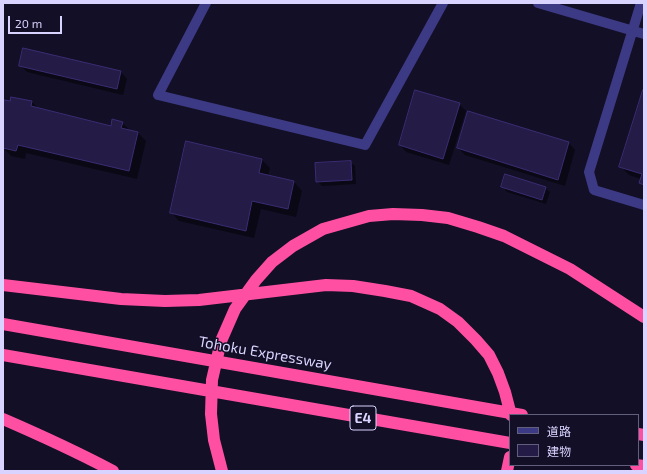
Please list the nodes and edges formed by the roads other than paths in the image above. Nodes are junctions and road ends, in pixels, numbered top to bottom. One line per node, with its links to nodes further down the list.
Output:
1 (206, 3): 2 (street)
2 (443, 3)
3 (538, 3): 5 (street)
4 (642, 3): 5 (street)
5 (633, 31): 6 (street); 7 (street)
6 (644, 34)
7 (644, 205)
8 (3, 285): 12 (highway)
9 (644, 317): 17 (highway)
10 (3, 324): 13 (highway, Tohoku Expressway / E4)
11 (3, 355): 15 (highway, E4)
12 (511, 414)
13 (516, 414)
14 (3, 419): 16 (highway)
15 (509, 443)
16 (113, 471)
17 (222, 471)

